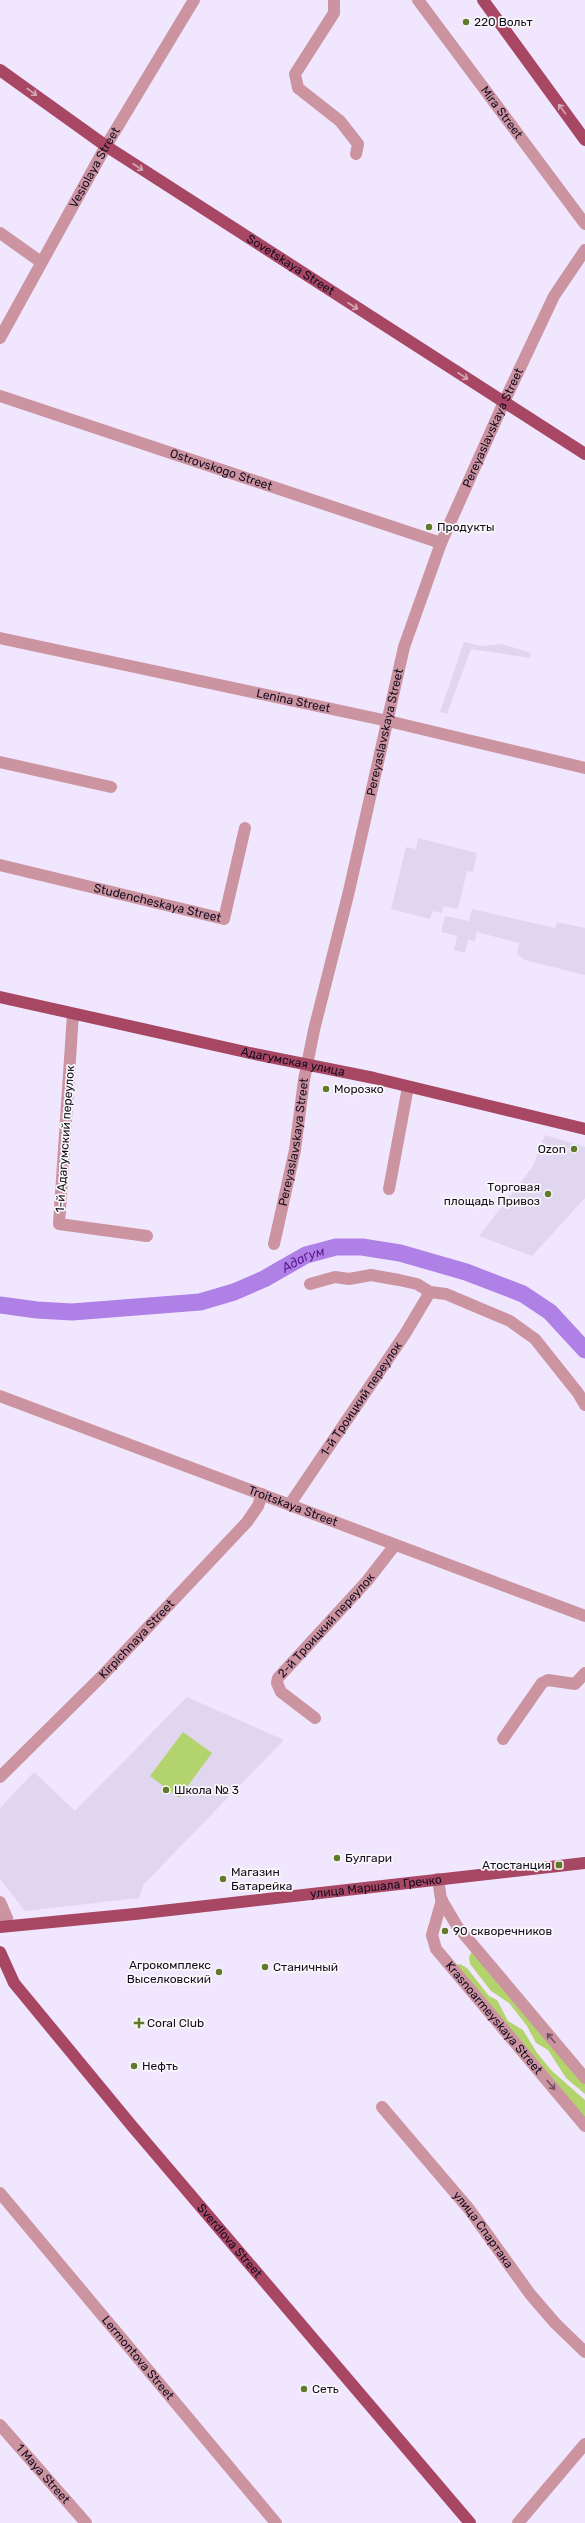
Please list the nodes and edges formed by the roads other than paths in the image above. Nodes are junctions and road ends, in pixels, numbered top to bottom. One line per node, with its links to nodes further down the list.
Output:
1 (194, 0): 7 (street, Vesiolaya Street)
2 (334, 0): 8 (street)
3 (418, 0): 9 (street, Mira Street)
4 (483, 0): 6 (main road, one-way to 4)
5 (0, 70): 7 (main road, Sovetskaya Street, one-way to 7)
6 (584, 137)
7 (106, 146): 12 (street, Vesiolaya Street); 15 (main road, Sovetskaya Street, one-way to 15)
8 (356, 154)
9 (585, 224)
10 (0, 233): 12 (street)
11 (585, 250): 15 (street, Pereyaslavskaya Street)
12 (41, 262): 13 (street, Vesiolaya Street)
13 (0, 338)
14 (0, 396): 17 (street, Ostrovskogo Street)
15 (504, 402): 16 (main road, Sovetskaya Street); 17 (street, Pereyaslavskaya Street)
16 (585, 454)
17 (441, 543): 19 (street, Pereyaslavskaya Street)
18 (0, 638): 19 (street, Lenina Street)
19 (388, 721): 21 (street, Lenina Street); 27 (street, Pereyaslavskaya Street)
20 (0, 762): 22 (street)
21 (585, 768)
22 (111, 787)
23 (245, 828): 24 (street, Studencheskaya Street)
24 (0, 865)
25 (0, 997): 26 (main road, Адагумская улица)
26 (73, 1014): 27 (main road, Адагумская улица); 31 (street, 1-й Адагумский переулок)
27 (308, 1064): 28 (main road, Адагумская улица); 32 (street, Pereyaslavskaya Street)
28 (408, 1087): 29 (main road, Адагумская улица); 30 (street)
29 (585, 1129)
30 (389, 1188)
31 (147, 1236)
32 (274, 1244)
33 (310, 1284): 34 (street)
34 (430, 1292): 36 (street); 38 (street, 1-й Троицкий переулок)
35 (0, 1396): 37 (street, Troitskaya Street)
36 (585, 1405)
37 (262, 1494): 38 (street, Troitskaya Street); 44 (street, Kirpichnaya Street)
38 (290, 1504): 39 (street, Troitskaya Street)
39 (395, 1545): 40 (street, Troitskaya Street); 42 (street, 2-й Троицкий переулок)
40 (585, 1616)
41 (585, 1673): 43 (street)
42 (315, 1718)
43 (503, 1739)
44 (0, 1777)
45 (585, 1863): 46 (main road, улица Маршала Гречко)
46 (438, 1879): 47 (street, Krasnoarmeyskaya Street); 49 (main road, улица Маршала Гречко)
47 (441, 1900): 51 (street, Krasnoarmeyskaya Street, one-way to 47); 53 (street, Krasnoarmeyskaya Street, one-way to 53)
48 (0, 1902): 49 (street)
49 (0, 1925)
50 (0, 1952): 60 (main road, Sverdlova Street)
51 (585, 2078)
52 (382, 2107): 55 (street, улица Спартака)
53 (585, 2126)
54 (0, 2193): 59 (street, Lermontova Street)
55 (585, 2352)
56 (0, 2425): 58 (street, 1 Maya Street)
57 (585, 2444): 61 (street)
58 (86, 2523)
59 (276, 2523)
60 (470, 2523)
61 (518, 2523)

